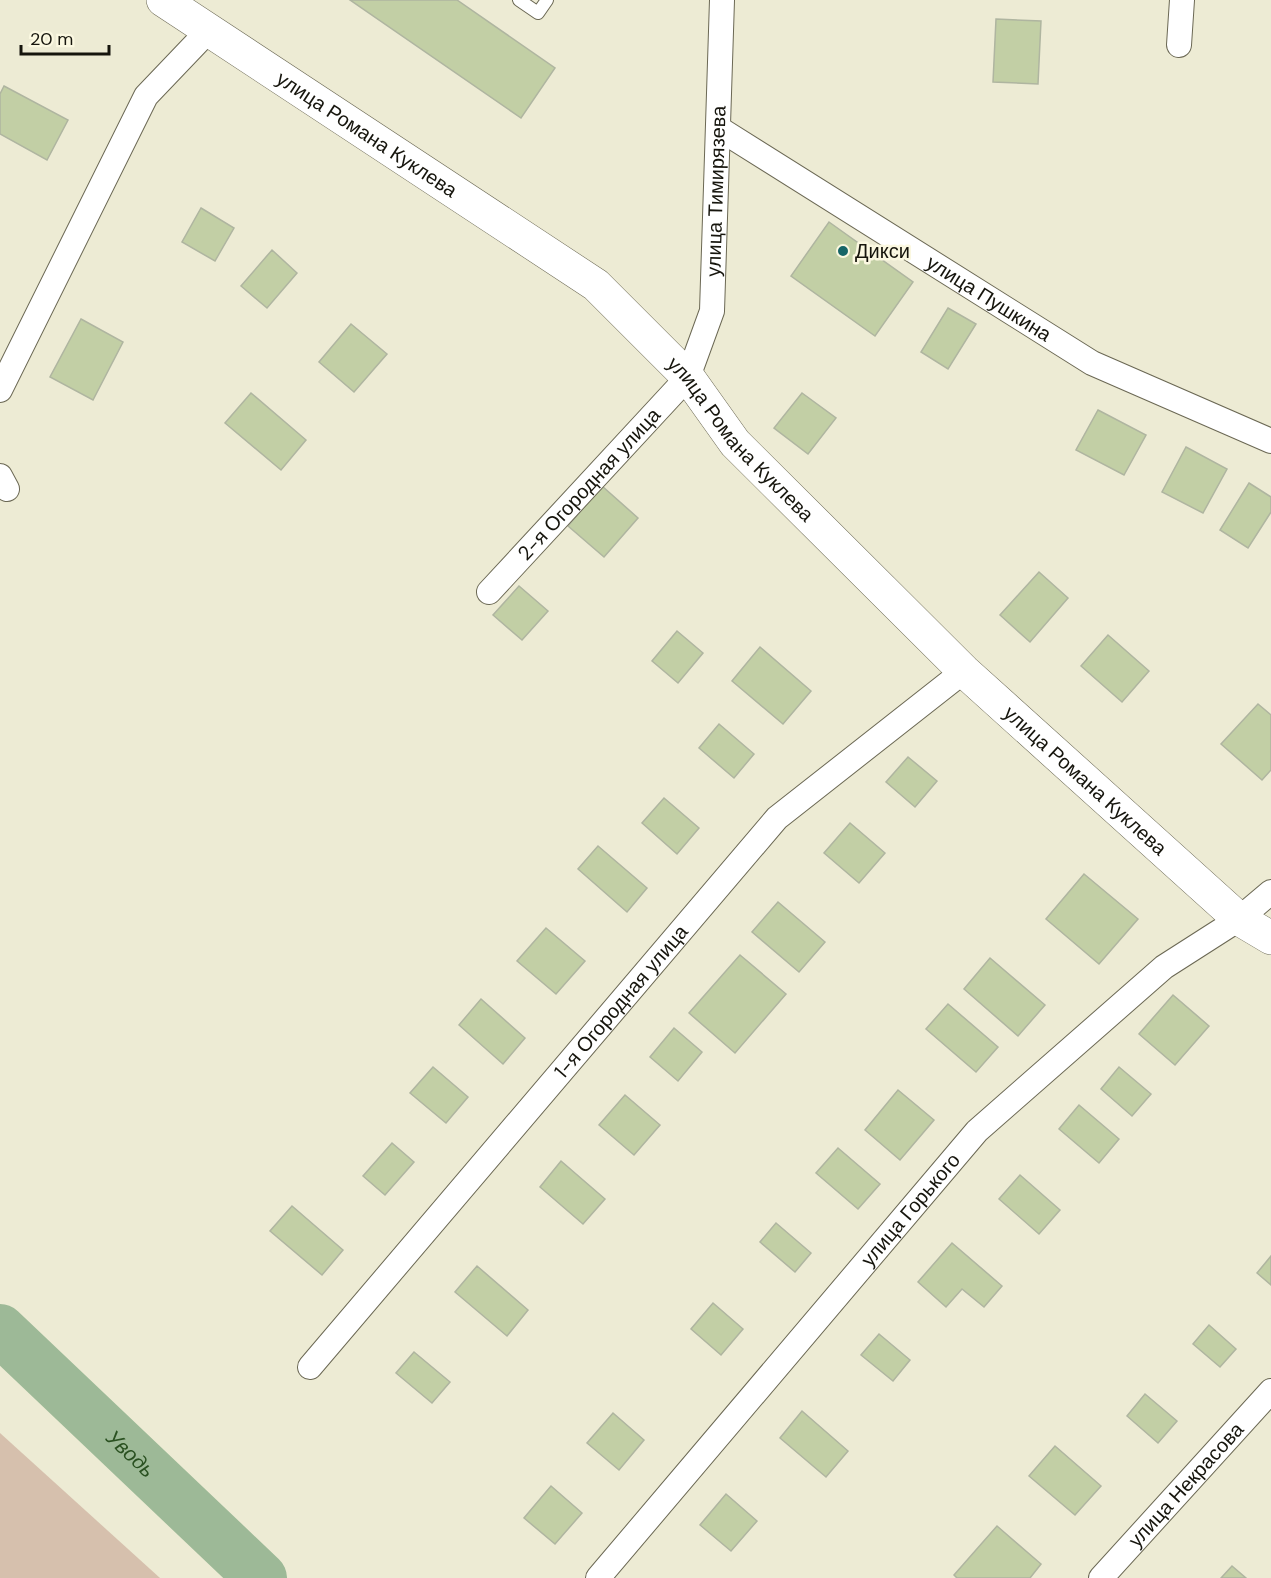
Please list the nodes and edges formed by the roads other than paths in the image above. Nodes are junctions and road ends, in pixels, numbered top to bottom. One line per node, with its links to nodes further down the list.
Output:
1 (163, 0): 6 (street, улица Романа Куклева)
2 (519, 0): 3 (lane)
3 (547, 0)
4 (722, 0): 8 (street, улица Тимирязева)
5 (1182, 0): 7 (street)
6 (209, 30): 9 (street, улица Романа Куклева); 10 (street)
7 (1179, 45)
8 (718, 128): 9 (street, улица Тимирязева); 11 (street, улица Пушкина)
9 (688, 377): 12 (street, 2-я Огородная улица); 13 (street, улица Романа Куклева)
10 (0, 390)
11 (1271, 441)
12 (489, 592)
13 (964, 671): 15 (street, улица Романа Куклева); 17 (street, 1-я Огородная улица)
14 (1271, 892): 15 (street, улица Горького)
15 (1239, 919): 16 (street, улица Романа Куклева); 19 (street, улица Горького)
16 (1271, 938)
17 (310, 1367)
18 (1271, 1391): 20 (street, улица Некрасова)
19 (598, 1578)
20 (1101, 1578)

